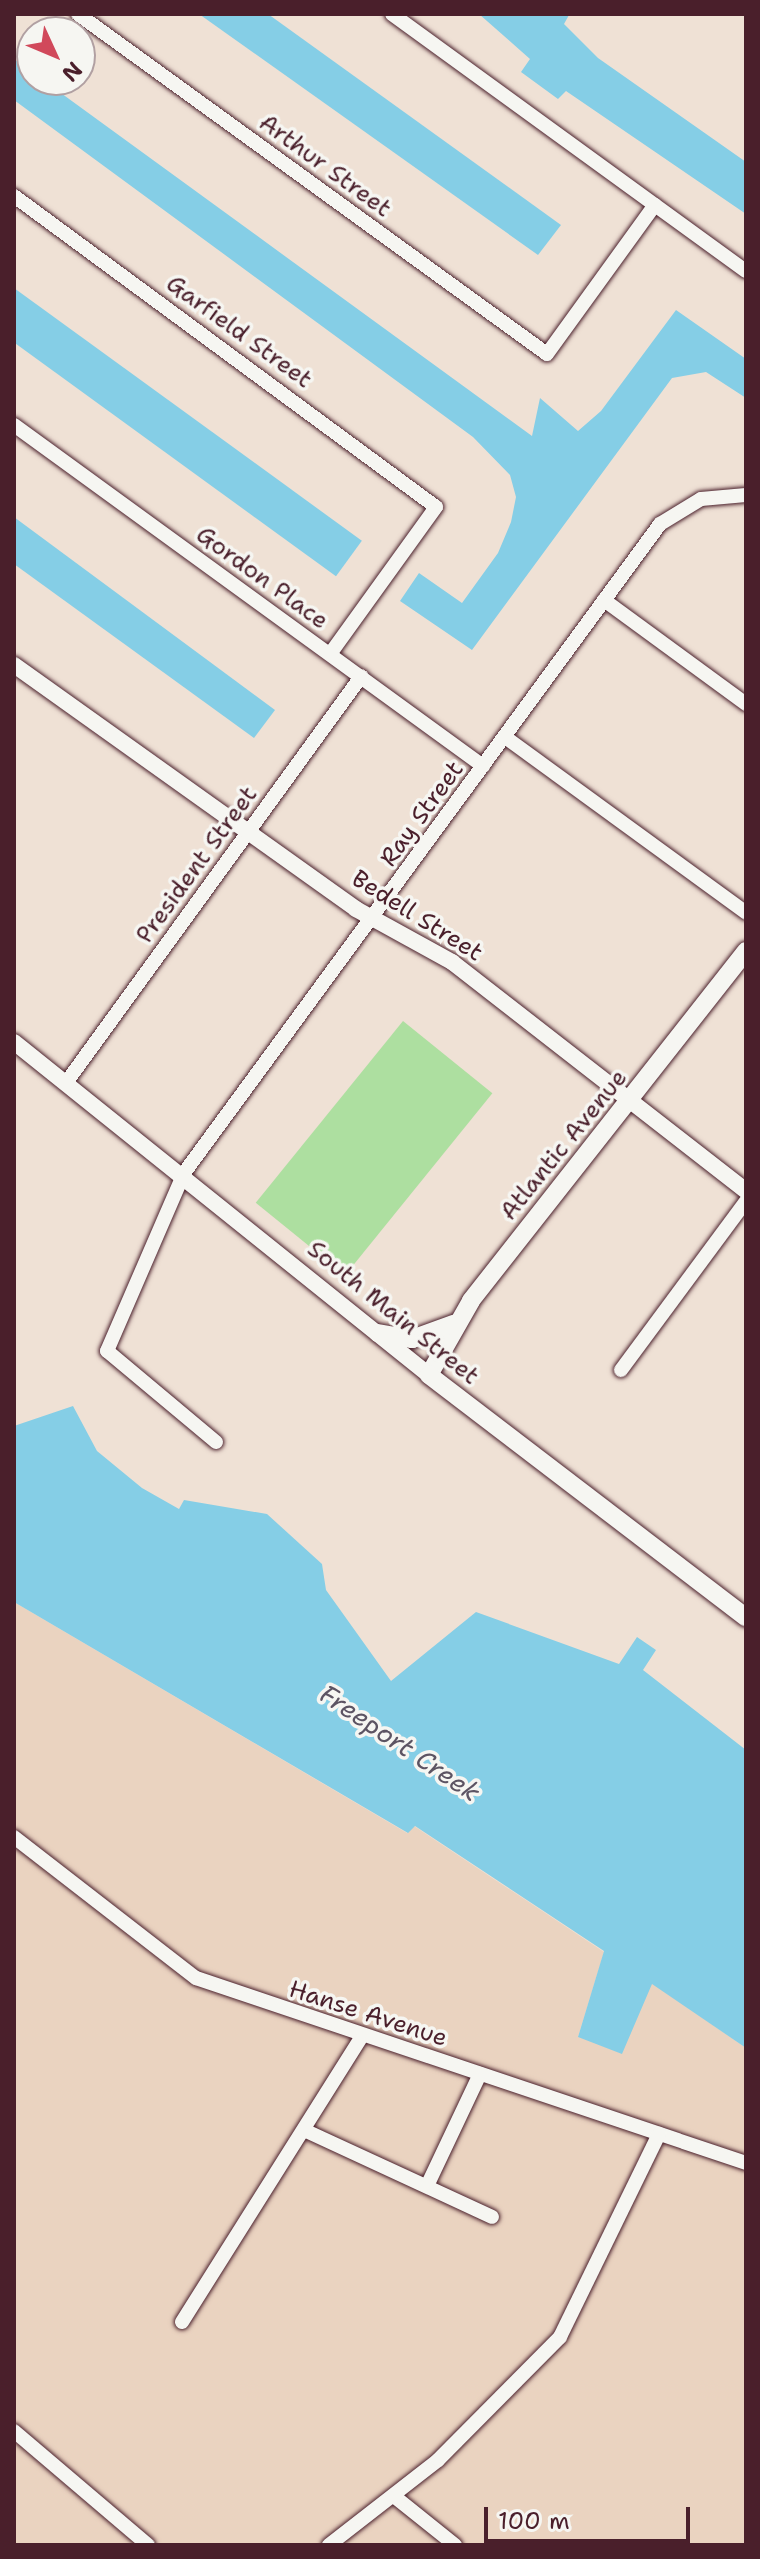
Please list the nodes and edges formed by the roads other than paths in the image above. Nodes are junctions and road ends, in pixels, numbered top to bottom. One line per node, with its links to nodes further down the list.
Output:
1 (78, 14): 4 (street, Arthur Street)
2 (392, 14): 4 (street)
3 (14, 196): 9 (street, Garfield Street)
4 (655, 205): 5 (street)
5 (746, 271)
6 (14, 425): 9 (street, Gordon Place)
7 (746, 495): 8 (street, Ray Street)
8 (604, 600): 12 (street); 13 (street, Ray Street)
9 (330, 654): 11 (street, Gordon Place)
10 (14, 665): 15 (street, Bedell Street)
11 (361, 676): 14 (street, Gordon Place); 15 (street, President Street)
12 (746, 704)
13 (505, 737): 14 (street, Ray Street); 16 (street)
14 (483, 766): 17 (street, Ray Street)
15 (248, 833): 17 (street, Bedell Street); 20 (street, President Street)
16 (746, 913)
17 (373, 918): 21 (street, Bedell Street); 22 (street, Ray Street)
18 (746, 951): 21 (main road, Atlantic Avenue)
19 (14, 1042): 20 (street, South Main Street)
20 (68, 1080): 22 (street, South Main Street)
21 (628, 1103): 23 (street, Bedell Street); 25 (main road, Atlantic Avenue)
22 (184, 1173): 26 (street, South Main Street); 29 (street, Ray Street)
23 (746, 1191)
24 (746, 1201): 27 (street)
25 (455, 1322): 26 (main road); 28 (main road, Atlantic Avenue)
26 (378, 1333): 28 (street, South Main Street)
27 (621, 1370)
28 (429, 1375): 30 (main road, South Main Street)
29 (216, 1442)
30 (746, 1617)
31 (14, 1837): 32 (street, Hanse Avenue)
32 (363, 2035): 33 (street, Hanse Avenue); 34 (street)
33 (480, 2074): 35 (street, Hanse Avenue); 37 (street)
34 (304, 2130): 37 (street); 39 (street)
35 (659, 2134): 36 (street, Hanse Avenue); 41 (street)
36 (746, 2163)
37 (427, 2186): 38 (street)
38 (492, 2217)
39 (182, 2322)
40 (14, 2431): 42 (street)
41 (395, 2497): 43 (street); 44 (street)
42 (148, 2545)
43 (329, 2545)
44 (455, 2545)

